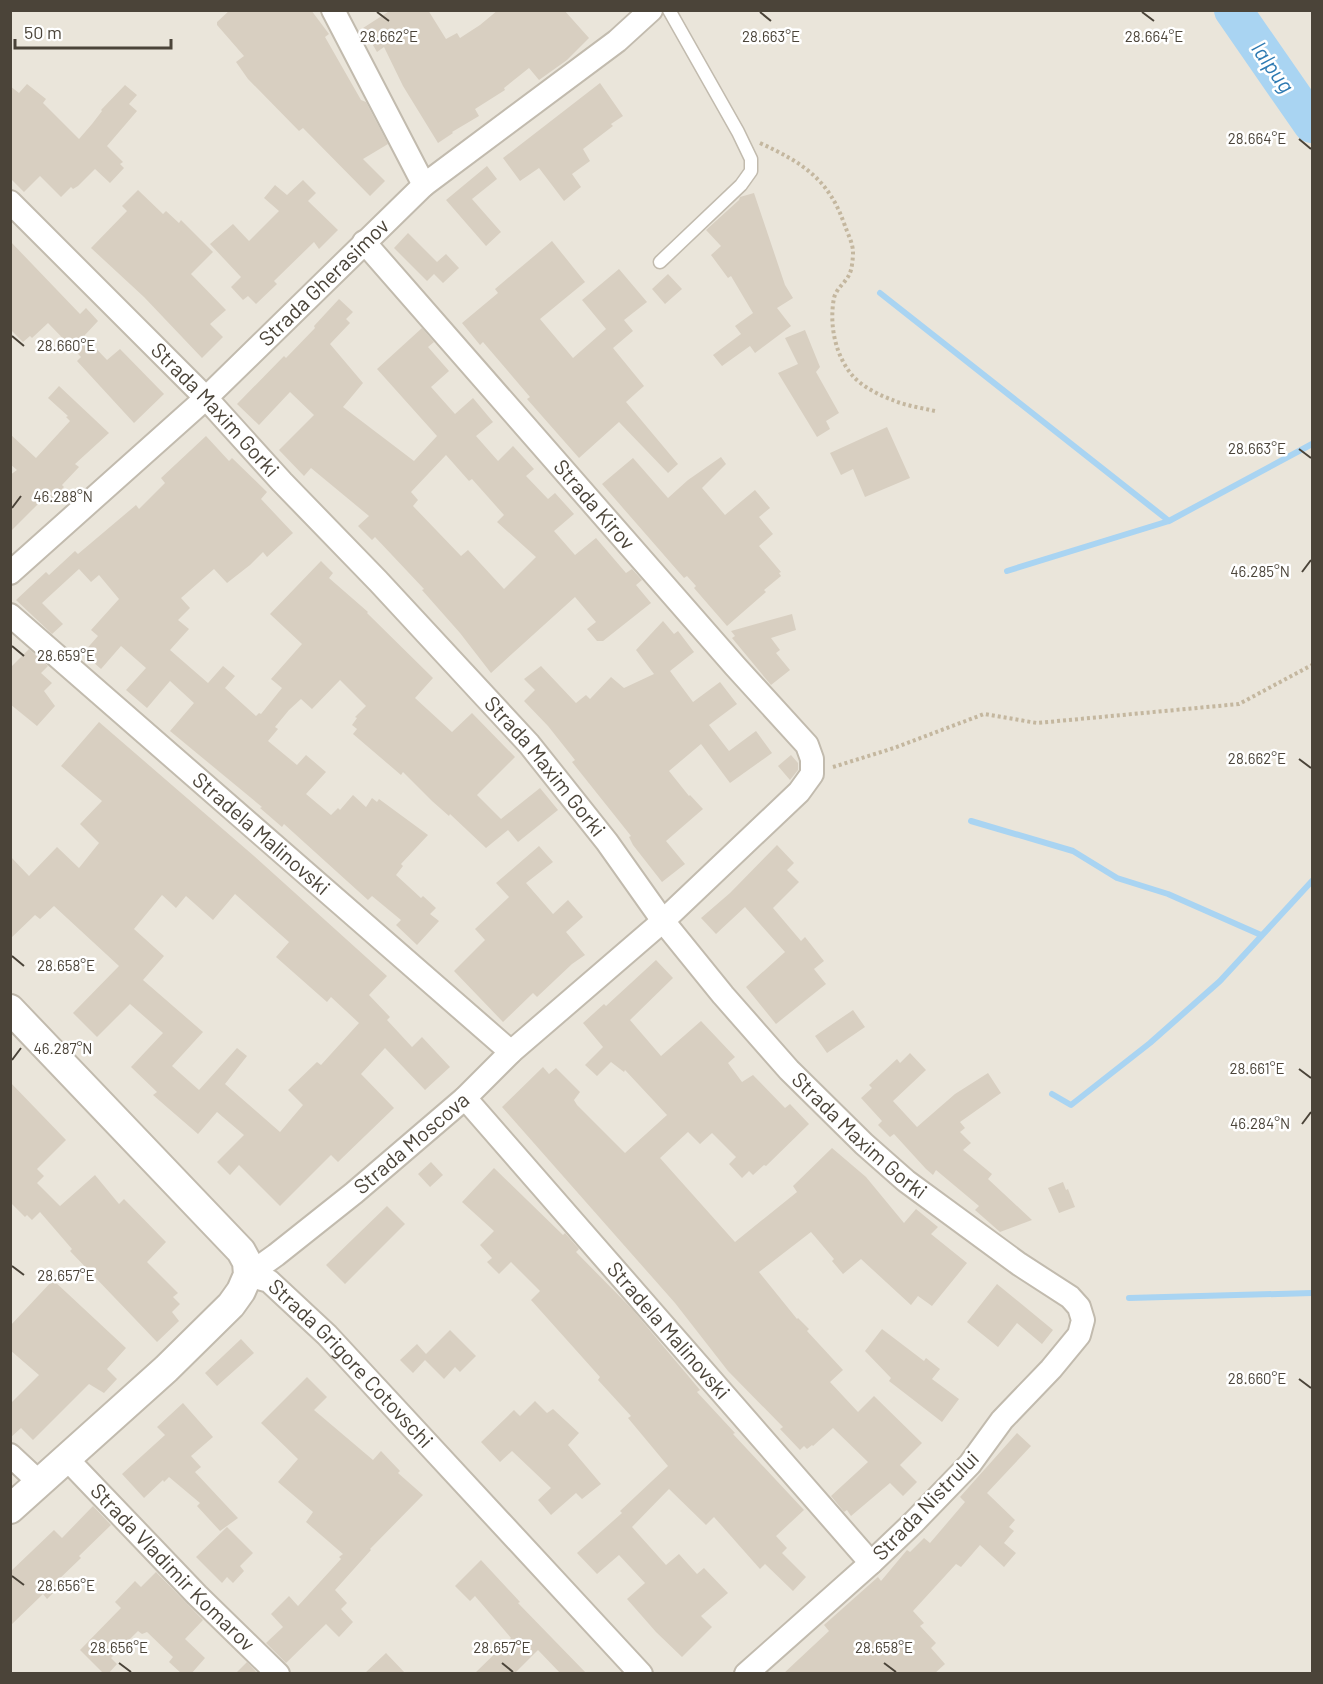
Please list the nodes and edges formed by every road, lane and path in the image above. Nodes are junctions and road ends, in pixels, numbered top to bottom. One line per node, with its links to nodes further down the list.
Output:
1 (333, 10): 5 (street)
2 (651, 10): 5 (street, Strada Gherasimov)
3 (669, 10): 4 (lane)
4 (738, 132): 8 (lane); 10 (path)
5 (424, 185): 7 (street, Strada Gherasimov)
6 (10, 202): 9 (street, Strada Maxim Gorki)
7 (364, 242): 9 (street, Strada Gherasimov); 14 (street, Strada Kirov)
8 (660, 262)
9 (206, 398): 11 (street, Strada Gherasimov); 15 (street, Strada Maxim Gorki)
10 (935, 411)
11 (10, 573)
12 (10, 615): 17 (street, Stradela Malinovski)
13 (1312, 665): 14 (path)
14 (812, 774): 15 (street, Strada Moscova)
15 (663, 921): 17 (street, Strada Moscova); 20 (street, Strada Maxim Gorki)
16 (10, 1009): 19 (street, Strada Grigore Cotovschi)
17 (511, 1052): 18 (street, Strada Moscova)
18 (465, 1098): 19 (street, Strada Moscova); 25 (street, Stradela Malinovski)
19 (248, 1275): 22 (street, Strada Moscova); 27 (street, Strada Grigore Cotovschi)
20 (1083, 1320): 25 (street, Strada Nistrului)
21 (10, 1455): 23 (street)
22 (68, 1460): 23 (street, Strada Moscova); 26 (street, Strada Vladimir Komarov)
23 (39, 1482): 24 (street, Strada Moscova)
24 (10, 1509)
25 (871, 1563): 28 (street, Strada Nistrului)
26 (278, 1674)
27 (641, 1674)
28 (746, 1674)

